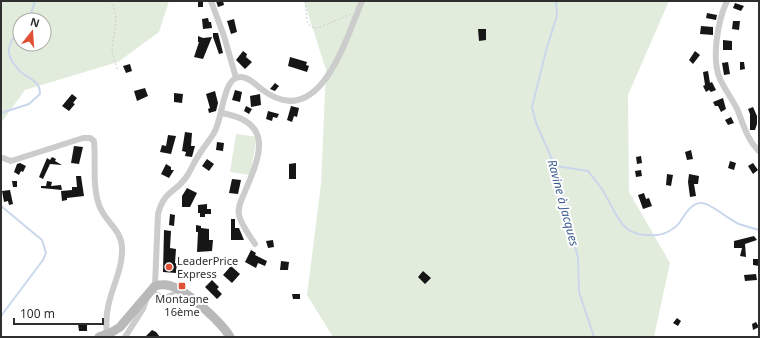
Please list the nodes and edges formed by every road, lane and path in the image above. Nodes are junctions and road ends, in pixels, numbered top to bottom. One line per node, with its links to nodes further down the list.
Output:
1 (110, 1): 7 (path)
2 (211, 1): 8 (street)
3 (306, 1): 6 (path)
4 (362, 1): 6 (street)
5 (727, 1): 10 (street)
6 (357, 12): 8 (street)
7 (118, 70)
8 (236, 78): 9 (street)
9 (222, 113): 12 (street); 13 (street)
10 (759, 151)
11 (3, 158): 15 (street)
12 (255, 244)
13 (151, 290): 14 (main road); 14 (lane); 15 (main road); 16 (street)
14 (180, 290): 17 (main road)
15 (103, 336)
16 (125, 337)
17 (230, 337)

